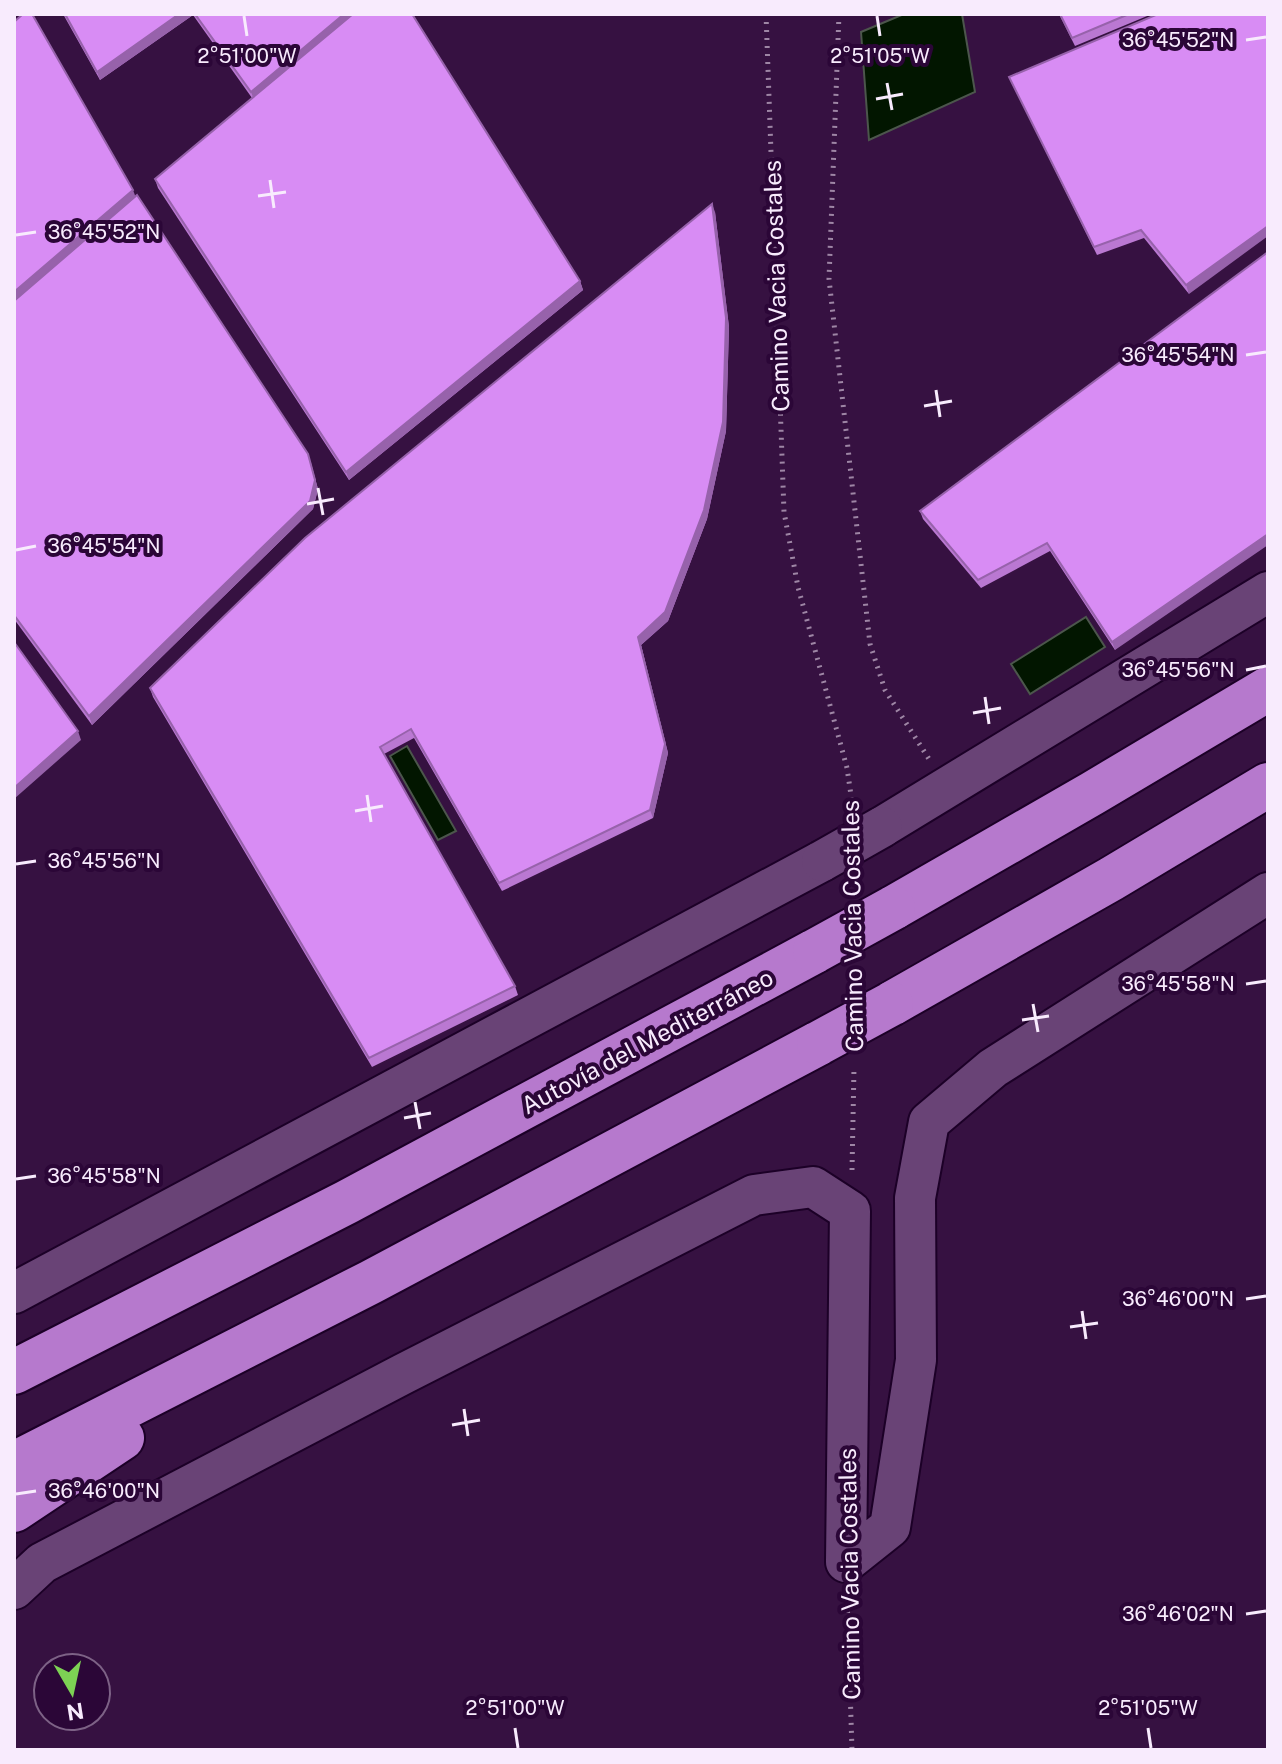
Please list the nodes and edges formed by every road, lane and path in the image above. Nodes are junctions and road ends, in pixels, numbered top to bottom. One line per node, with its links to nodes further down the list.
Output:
1 (766, 14): 7 (path, Camino Vacia Costales)
2 (839, 14): 6 (path)
3 (1268, 592): 6 (street)
4 (1268, 689): 13 (highway, Autovía del Mediterráneo, bridge)
5 (1268, 785): 9 (highway, bridge)
6 (947, 787): 7 (street)
7 (868, 821): 12 (street, bridge)
8 (1268, 893): 16 (street)
9 (836, 1053): 10 (path, Camino Vacia Costales); 11 (highway)
10 (850, 1211): 16 (street, Camino Vacia Costales); 17 (street)
11 (371, 1282): 14 (highway); 15 (highway)
12 (14, 1293)
13 (14, 1372)
14 (14, 1464)
15 (14, 1510)
16 (846, 1562): 18 (path, Camino Vacia Costales)
17 (14, 1589)
18 (852, 1750)

